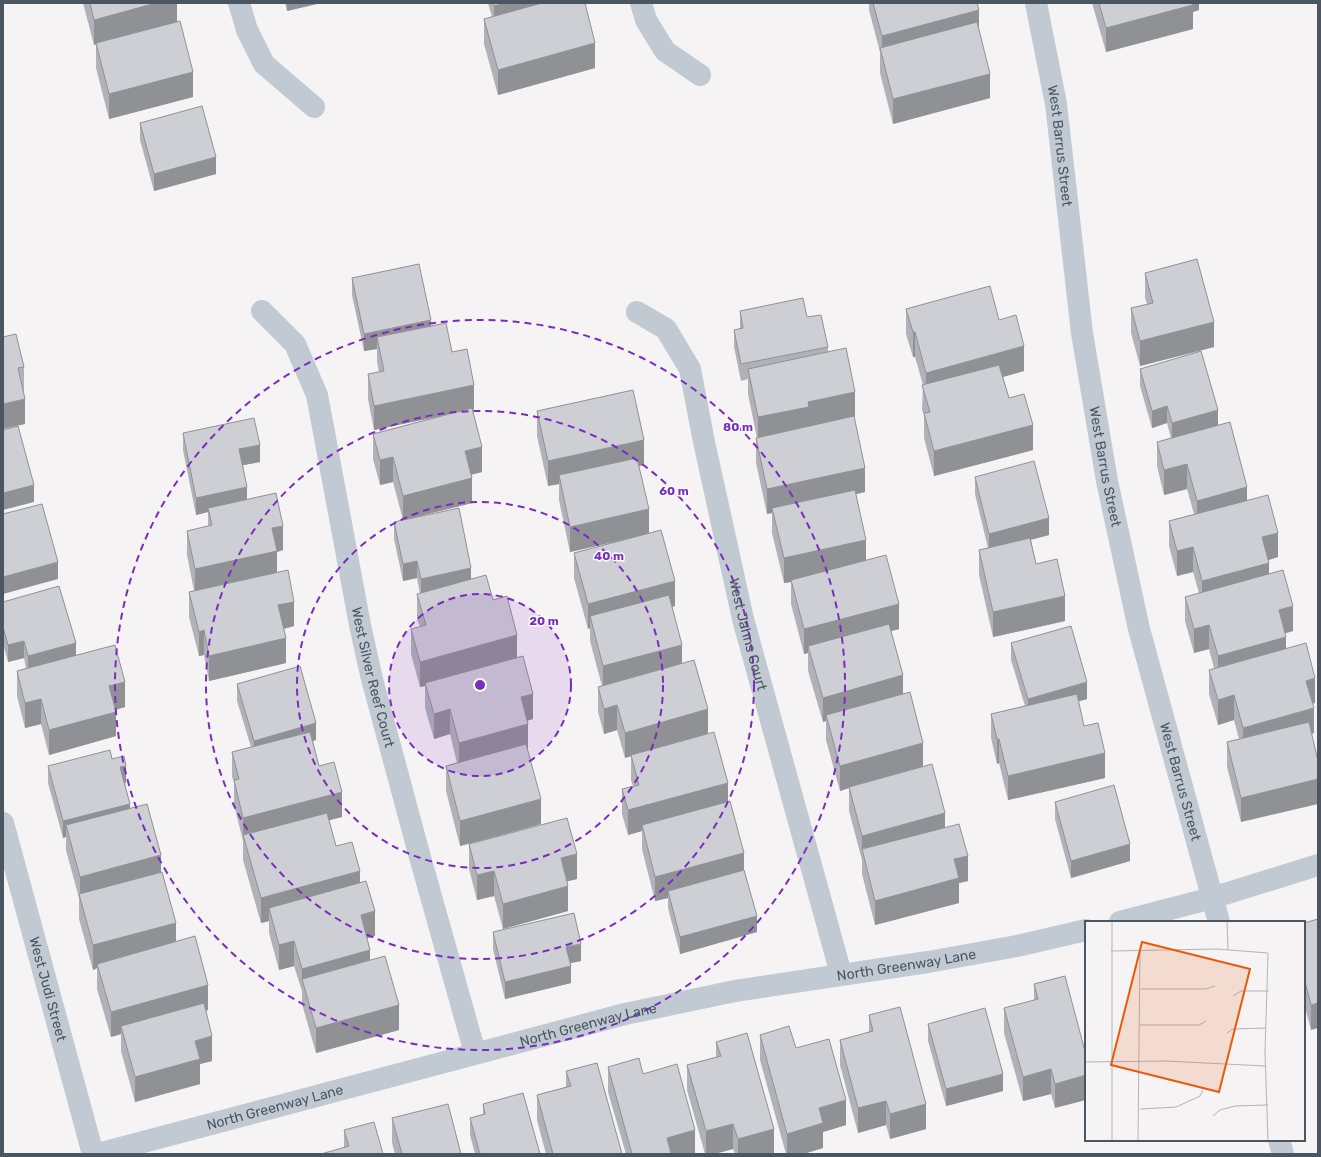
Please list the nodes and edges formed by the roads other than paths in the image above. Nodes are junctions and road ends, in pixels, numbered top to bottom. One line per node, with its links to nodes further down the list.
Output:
1 (239, 3): 5 (street)
2 (641, 3): 4 (street)
3 (1036, 3): 10 (street, West Barrus Street)
4 (700, 75)
5 (314, 107)
6 (262, 311): 15 (street, West Silver Reef Court)
7 (637, 312): 14 (street, West Jahns Court)
8 (3, 823): 17 (street, West Judi Street)
9 (1318, 865): 10 (street)
10 (1212, 898): 11 (street); 12 (street, West Barrus Street)
11 (1124, 921)
12 (1219, 921)
13 (1085, 930): 14 (street, North Greenway Lane)
14 (841, 974): 15 (street, North Greenway Lane)
15 (476, 1053): 18 (street, North Greenway Lane)
16 (1279, 1141): 19 (street)
17 (94, 1154)
18 (98, 1154)
19 (1283, 1154)

